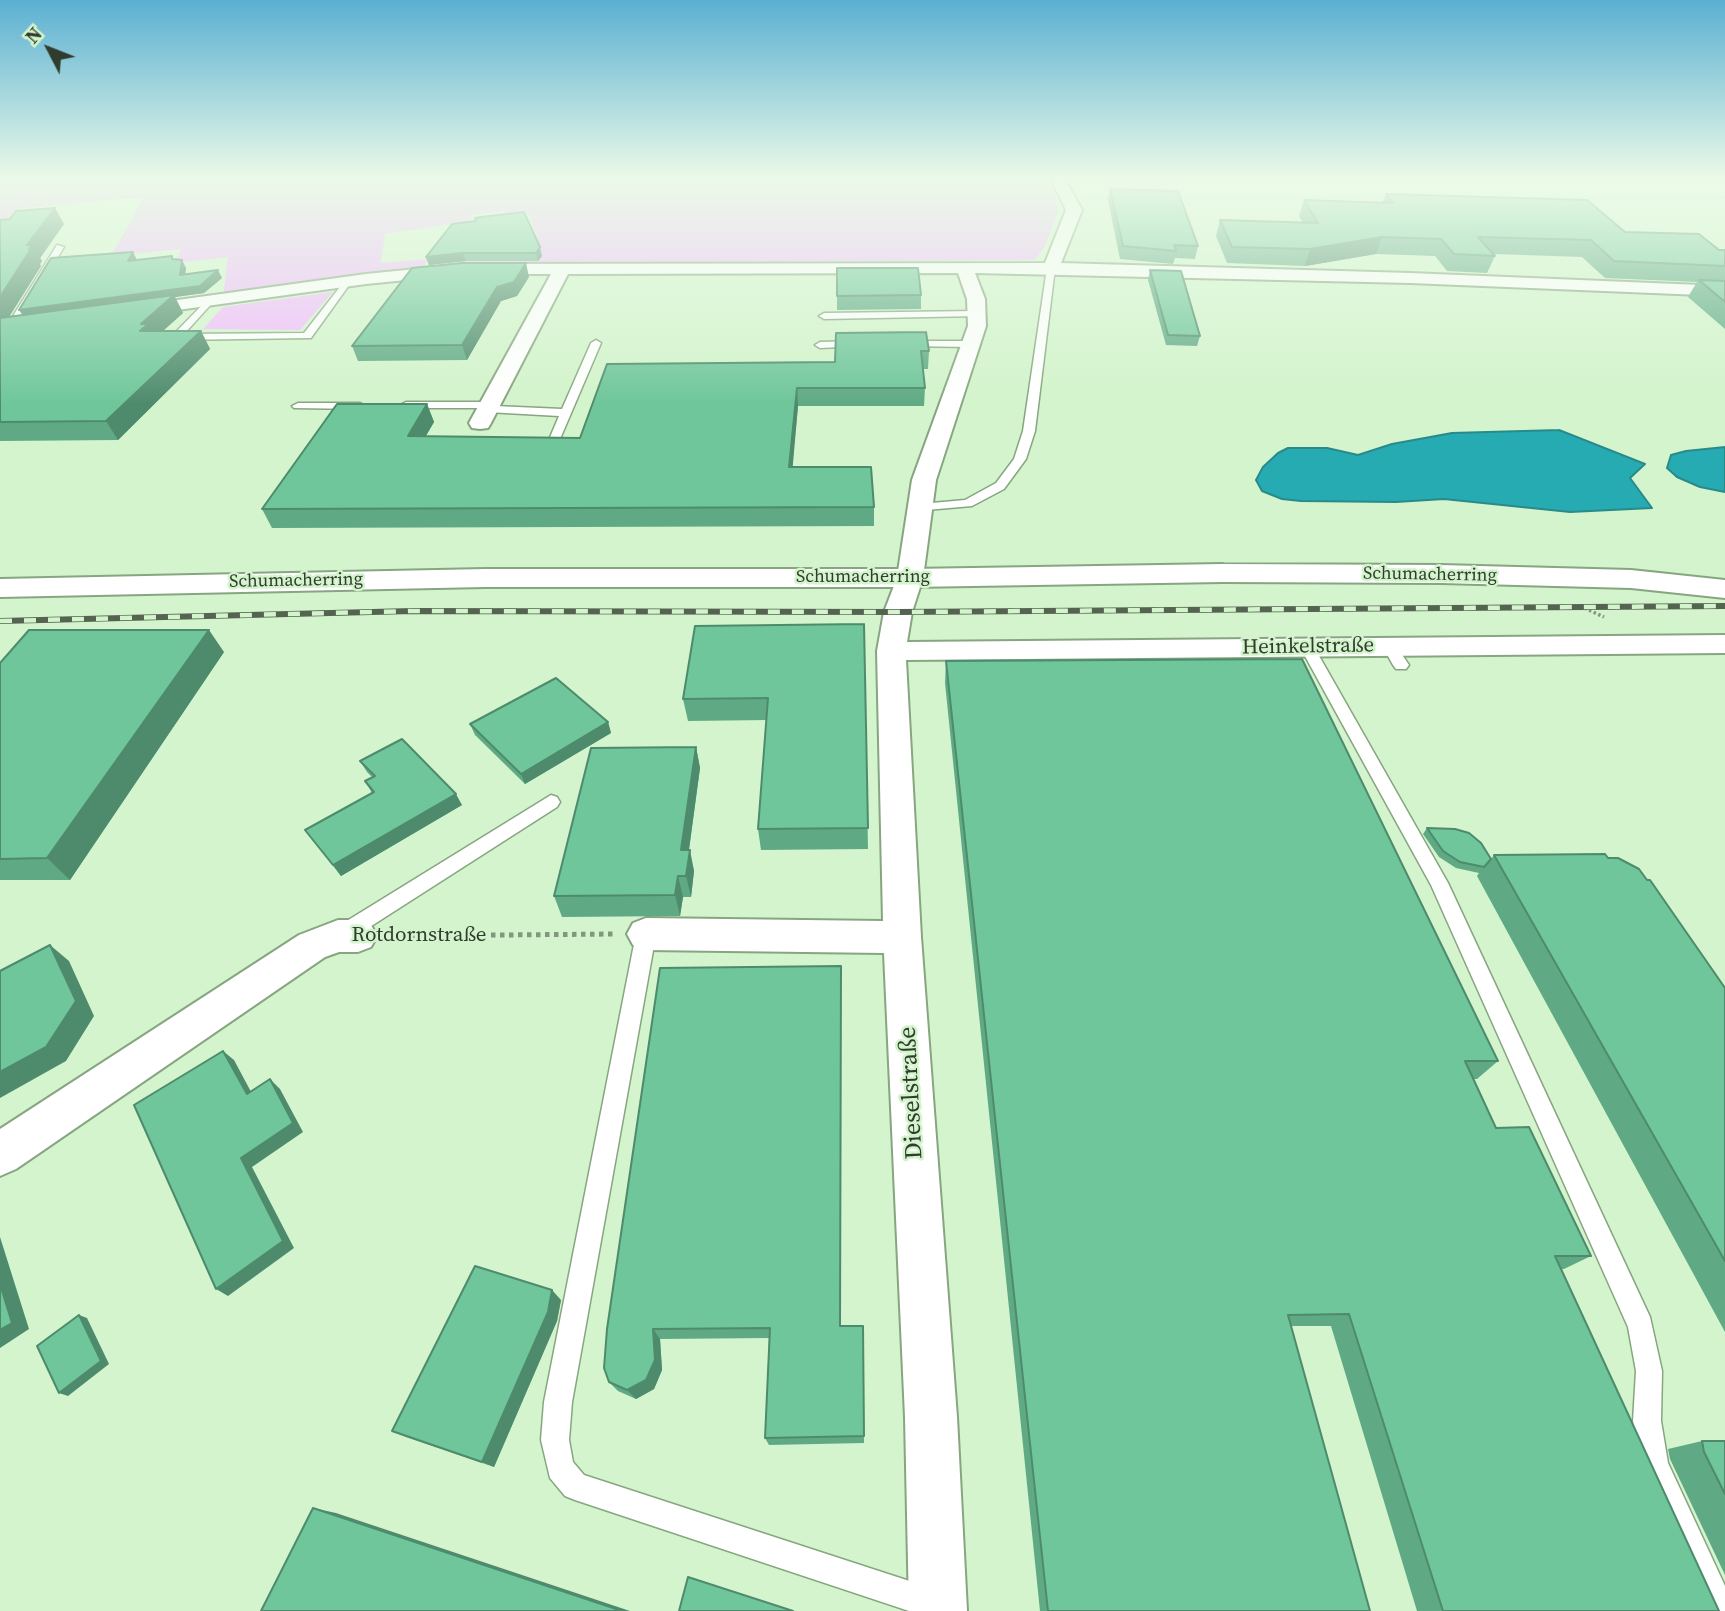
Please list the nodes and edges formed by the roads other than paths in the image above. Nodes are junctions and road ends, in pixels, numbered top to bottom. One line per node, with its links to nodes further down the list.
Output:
1 (55, 254): 13 (lane)
2 (1056, 254): 4 (street)
3 (965, 268): 4 (street); 5 (street); 10 (street)
4 (1051, 268): 7 (street); 25 (lane)
5 (562, 270): 6 (street); 23 (street)
6 (347, 281): 8 (street); 8 (lane)
7 (1725, 291)
8 (209, 301): 9 (street)
9 (116, 314)
10 (977, 314): 11 (lane); 17 (street, Dieselstraße)
11 (824, 316)
12 (36, 325): 13 (street)
13 (5, 330)
14 (596, 342): 22 (lane)
15 (875, 344): 18 (lane)
16 (889, 344): 17 (lane)
17 (972, 344): 25 (street, Dieselstraße)
18 (820, 345)
19 (366, 405): 21 (lane)
20 (394, 405): 23 (lane)
21 (298, 406)
22 (568, 413): 23 (lane); 24 (lane)
23 (483, 419)
24 (523, 448)
25 (920, 508): 26 (street, Dieselstraße)
26 (910, 578): 27 (main road, Schumacherring); 28 (main road, Schumacherring); 31 (street, Dieselstraße)
27 (0, 588)
28 (1725, 589)
29 (1725, 644): 30 (street, Heinkelstraße)
30 (1307, 647): 31 (street, Heinkelstraße); 38 (lane)
31 (891, 651): 35 (street, Dieselstraße)
32 (551, 802): 34 (lane)
33 (646, 934): 35 (street); 37 (lane)
34 (348, 936): 36 (street, Rotdornstraße)
35 (902, 937): 37 (street, Dieselstraße)
36 (0, 1154)
37 (938, 1608)
38 (1721, 1611)

